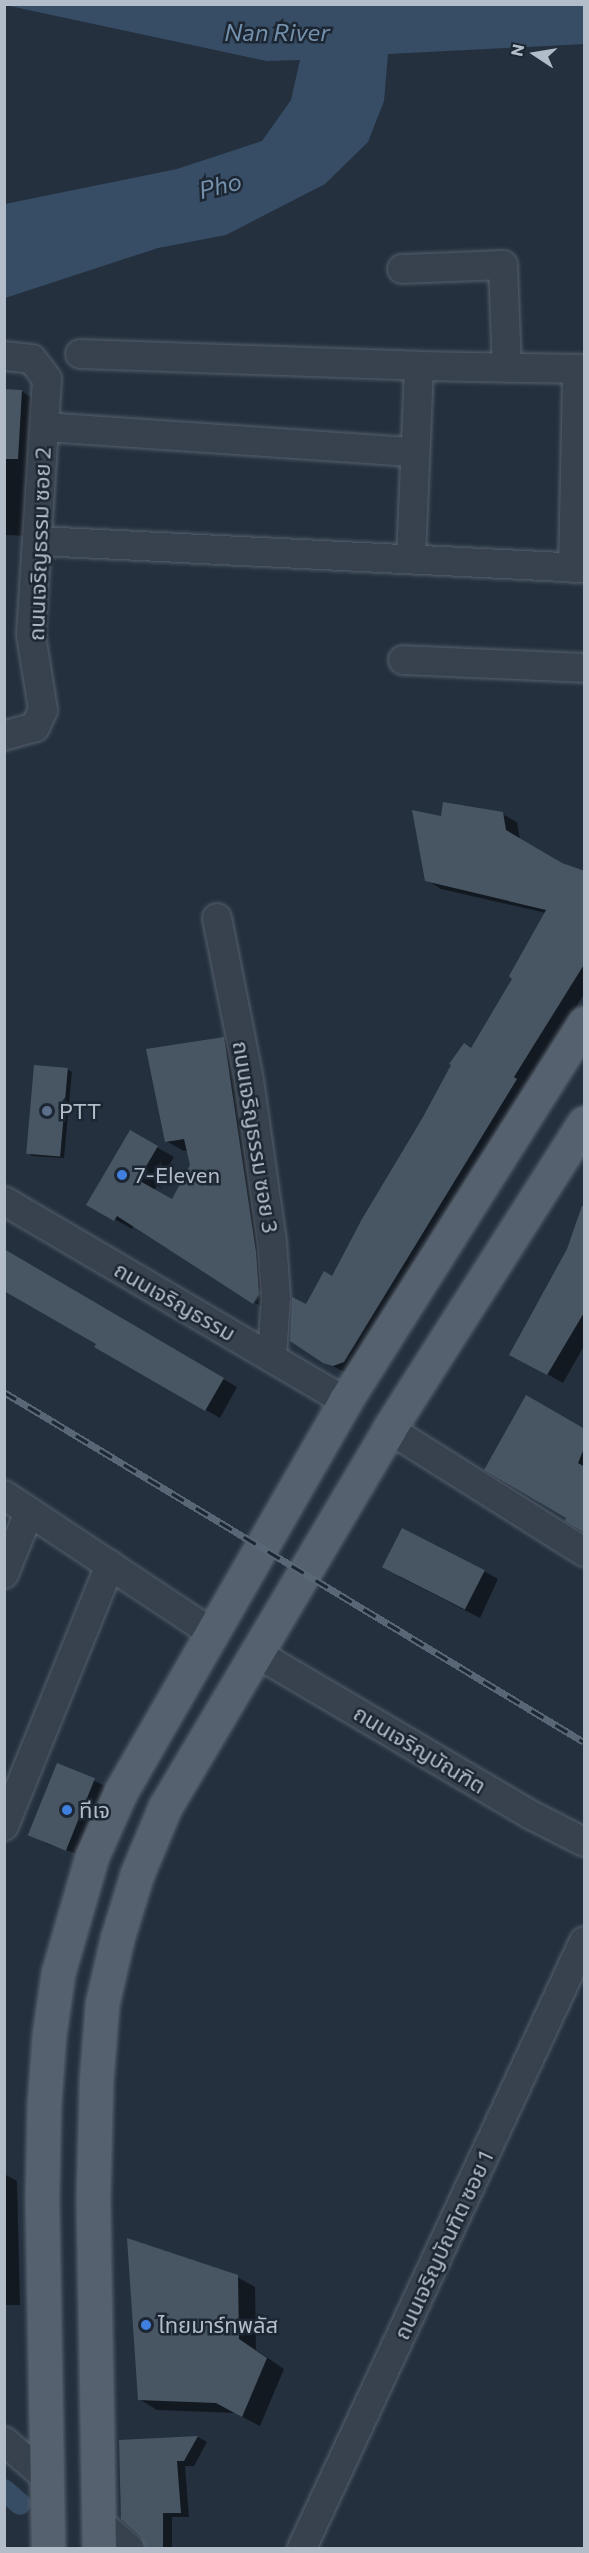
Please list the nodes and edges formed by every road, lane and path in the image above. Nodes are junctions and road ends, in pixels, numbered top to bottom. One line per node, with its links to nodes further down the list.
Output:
1 (402, 269): 5 (street)
2 (80, 354): 4 (street)
3 (4, 356): 7 (street, ถนนเจริญธรรม ซอย 2)
4 (419, 366): 5 (street); 8 (street)
5 (507, 368): 6 (street)
6 (581, 369): 9 (street)
7 (44, 427): 8 (street); 10 (street, ถนนเจริญธรรม ซอย 2)
8 (415, 452): 11 (street)
9 (580, 472): 12 (street)
10 (39, 540): 11 (street); 15 (street, ถนนเจริญธรรม ซอย 2)
11 (411, 559): 12 (street)
12 (579, 568)
13 (403, 660): 14 (street)
14 (585, 668)
15 (4, 736)
16 (217, 918): 20 (street, ถนนเจริญธรรม ซอย 3)
17 (585, 1023): 21 (main road)
18 (585, 1123): 22 (main road)
19 (4, 1201): 20 (street, ถนนเจริญธรรม)
20 (272, 1358): 21 (street, ถนนเจริญธรรม)
21 (345, 1401): 22 (main road); 28 (main road)
22 (389, 1429): 25 (street); 30 (main road)
23 (4, 1495): 24 (street)
24 (30, 1512): 26 (street); 27 (street)
25 (585, 1552)
26 (110, 1565): 29 (street); 31 (street)
27 (4, 1574)
28 (227, 1603): 29 (main road); 30 (main road)
29 (210, 1632): 34 (main road)
30 (264, 1641): 32 (street, ถนนเจริญบัณฑิต); 35 (main road)
31 (4, 1826)
32 (585, 1842)
33 (585, 1941): 41 (street, ถนนเจริญบัณฑิต ซอย 1)
34 (42, 2196): 35 (main road); 37 (main road)
35 (93, 2197): 38 (main road)
36 (4, 2441): 37 (street)
37 (47, 2478): 39 (main road)
38 (99, 2535): 40 (street)
39 (48, 2548)
40 (129, 2548)
41 (302, 2548)

